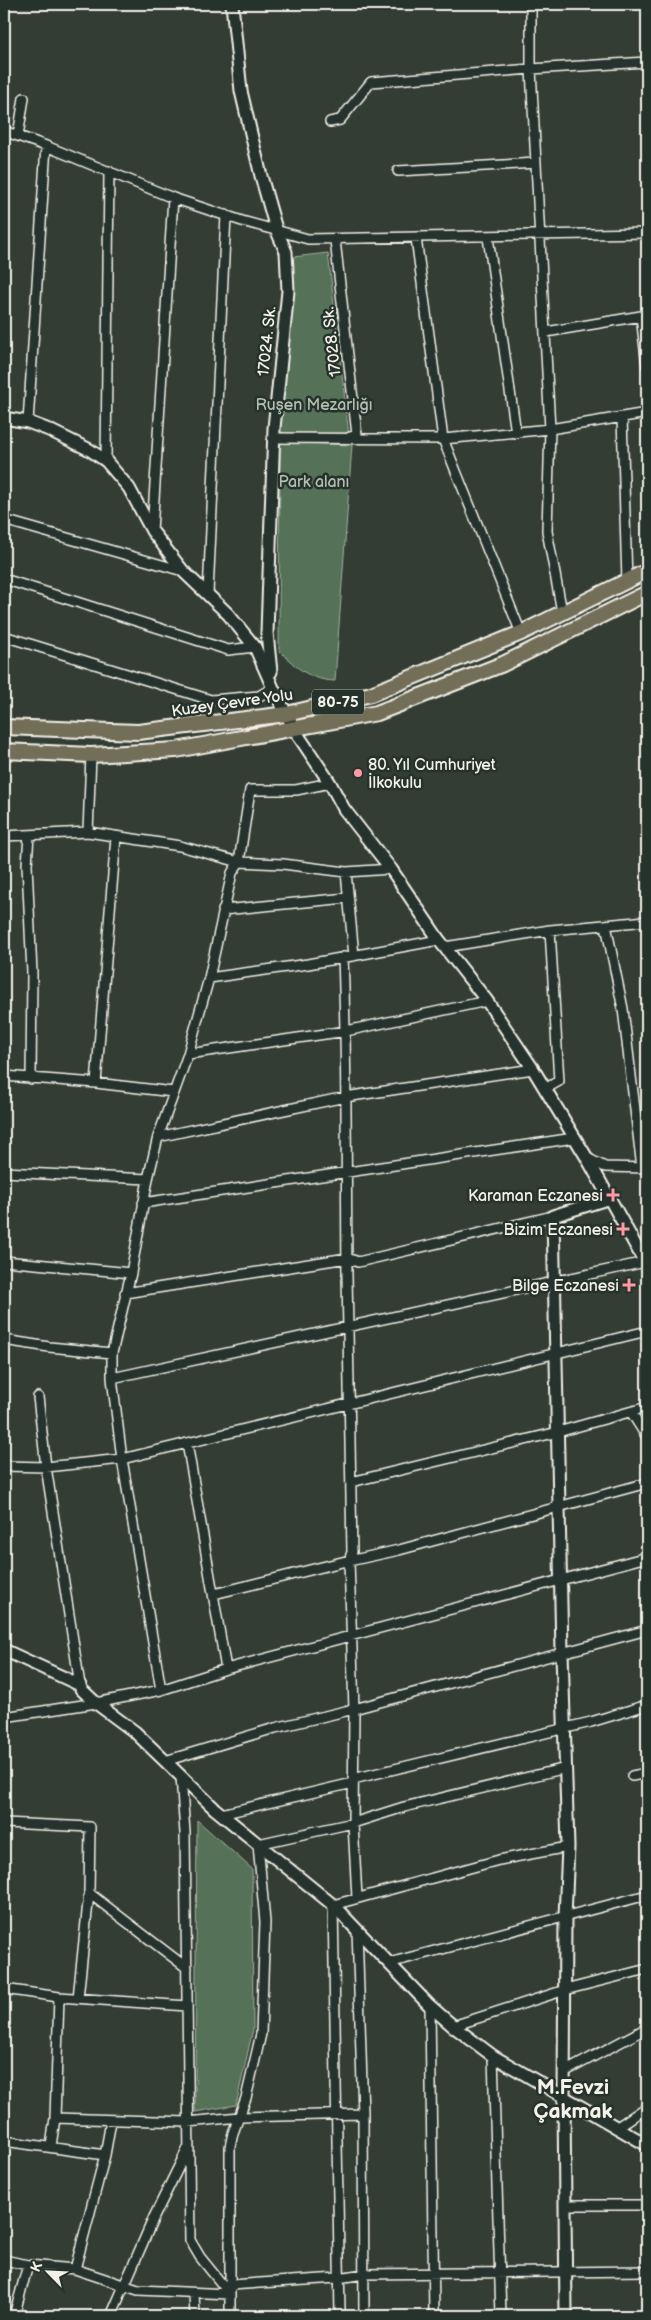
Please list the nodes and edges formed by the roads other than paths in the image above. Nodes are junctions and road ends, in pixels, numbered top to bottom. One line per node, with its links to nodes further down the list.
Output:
1 (232, 4): 15 (street, 17024. Sk.)
2 (531, 4): 4 (street)
3 (647, 62): 4 (street)
4 (531, 68): 6 (street); 10 (street)
5 (24, 98): 8 (street)
6 (330, 122)
7 (4, 131): 8 (street)
8 (18, 136): 9 (street)
9 (46, 146): 11 (street); 27 (street)
10 (536, 163): 12 (street); 17 (street)
11 (109, 171): 13 (street); 33 (street)
12 (398, 171)
13 (173, 198): 14 (street); 35 (street)
14 (226, 215): 15 (street); 40 (street)
15 (276, 230): 20 (street); 31 (street, 17024. Sk.)
16 (647, 233): 17 (street)
17 (541, 236): 18 (street); 22 (street)
18 (488, 237): 19 (street); 29 (street)
19 (416, 238): 20 (street); 32 (street)
20 (335, 240): 30 (street, 17028. Sk.)
21 (644, 316): 22 (street); 23 (street)
22 (546, 332): 28 (street)
23 (647, 366)
24 (647, 413): 25 (street)
25 (622, 417): 28 (street); 39 (street)
26 (4, 418): 27 (street)
27 (28, 422): 33 (street)
28 (550, 429): 29 (street); 42 (street)
29 (516, 433): 32 (street)
30 (350, 437): 31 (street); 32 (street)
31 (274, 438): 46 (street, 17024. Sk.)
32 (442, 438): 43 (street)
33 (106, 461): 35 (street)
34 (4, 520): 36 (street)
35 (152, 532): 36 (street)
36 (183, 571): 40 (street)
37 (647, 571): 39 (highway, Kuzey Çevre Yolu / 80-75)
38 (4, 579): 45 (street)
39 (626, 581): 42 (highway, Kuzey Çevre Yolu / 80-75)
40 (208, 593): 45 (street)
41 (647, 593): 49 (highway, 80-75)
42 (562, 612): 43 (highway, Kuzey Çevre Yolu / 80-75)
43 (521, 633): 47 (highway, Kuzey Çevre Yolu / 80-75)
44 (4, 636): 46 (street)
45 (255, 647): 46 (street)
46 (273, 688): 47 (street)
47 (287, 714): 48 (highway, Kuzey Çevre Yolu / 80-75); 49 (street)
48 (4, 727)
49 (294, 729): 51 (highway, 80-75); 52 (street)
50 (4, 751): 51 (highway, 80-75)
51 (91, 754): 53 (street)
52 (330, 783): 57 (street); 58 (street)
53 (88, 832): 54 (street); 56 (street)
54 (29, 835): 55 (street); 74 (street)
55 (4, 836)
56 (116, 837): 57 (street); 75 (street)
57 (239, 862): 59 (street); 61 (street)
58 (391, 869): 59 (street); 65 (street)
59 (346, 872): 60 (street)
60 (347, 898): 61 (street); 66 (street)
61 (223, 910): 68 (street)
62 (647, 921): 63 (street)
63 (606, 926): 64 (street); 82 (street)
64 (550, 930): 65 (street); 76 (street)
65 (442, 943): 66 (street); 69 (street)
66 (354, 956): 67 (street)
67 (343, 957): 68 (street); 70 (street)
68 (210, 978): 71 (street)
69 (487, 1001): 70 (street); 72 (street)
70 (346, 1031): 71 (street); 78 (street)
71 (188, 1054): 77 (street)
72 (533, 1069): 76 (street); 78 (street)
73 (4, 1076): 74 (street)
74 (32, 1078): 75 (street)
75 (96, 1083): 77 (street)
76 (545, 1089): 80 (street)
77 (173, 1092): 79 (street)
78 (345, 1097): 79 (street); 84 (street)
79 (158, 1136): 85 (street)
80 (574, 1138): 81 (street); 84 (street)
81 (587, 1158): 82 (street); 86 (street)
82 (645, 1168)
83 (4, 1172): 85 (street)
84 (346, 1173): 87 (street); 89 (street)
85 (148, 1179): 87 (street)
86 (610, 1198): 88 (street); 91 (street)
87 (143, 1203): 92 (street)
88 (553, 1216): 89 (street); 93 (street)
89 (346, 1258): 94 (street); 95 (street)
90 (4, 1261): 92 (street)
91 (646, 1264): 93 (street)
92 (130, 1273): 94 (street)
93 (555, 1281): 95 (street); 99 (street)
94 (125, 1293): 98 (street)
95 (347, 1328): 100 (street); 102 (street)
96 (647, 1331): 99 (street)
97 (4, 1340): 98 (street)
98 (112, 1353): 100 (street)
99 (556, 1354): 102 (street); 105 (street)
100 (112, 1378): 108 (street)
101 (38, 1397): 110 (street)
102 (348, 1403): 107 (street); 111 (street)
103 (647, 1407): 104 (street)
104 (631, 1412): 105 (street); 106 (street)
105 (558, 1432): 111 (street); 113 (street)
106 (647, 1437)
107 (187, 1444): 108 (street); 117 (street)
108 (122, 1459): 110 (street); 124 (street)
109 (4, 1466): 110 (street)
110 (46, 1467): 123 (street)
111 (351, 1482): 115 (street)
112 (647, 1483): 113 (street)
113 (559, 1506): 115 (street); 116 (street)
114 (647, 1557): 116 (street)
115 (349, 1561): 117 (street); 119 (street)
116 (562, 1579): 119 (street); 121 (street)
117 (214, 1594): 122 (street)
118 (647, 1630): 121 (street)
119 (350, 1637): 122 (street); 127 (street)
120 (4, 1650): 123 (street)
121 (562, 1652): 127 (street); 129 (street)
122 (226, 1669): 124 (street)
123 (80, 1685): 125 (street)
124 (161, 1690): 125 (street)
125 (96, 1703): 128 (street); 130 (street)
126 (647, 1705): 129 (street)
127 (354, 1709): 130 (street); 135 (street)
128 (4, 1717)
129 (564, 1728): 131 (street); 135 (street)
130 (165, 1761): 133 (street)
131 (566, 1768): 138 (street); 140 (street)
132 (647, 1773): 134 (street)
133 (181, 1776): 136 (street); 148 (street)
134 (632, 1776)
135 (353, 1781): 136 (street); 138 (street)
136 (221, 1814): 139 (street)
137 (4, 1823): 141 (street)
138 (353, 1823): 139 (street); 143 (street)
139 (258, 1844): 144 (street); 164 (street)
140 (568, 1847): 143 (street); 145 (street)
141 (89, 1893): 148 (street); 153 (street)
142 (647, 1895): 145 (street)
143 (357, 1898): 144 (street)
144 (333, 1905): 146 (street); 163 (street)
145 (565, 1917): 147 (street); 151 (street)
146 (357, 1928): 147 (street); 162 (street)
147 (389, 1963): 155 (street)
148 (187, 1968): 154 (street)
149 (647, 1968): 151 (street)
150 (4, 1989): 152 (street)
151 (565, 1990): 156 (street); 159 (street)
152 (59, 1997): 153 (street); 165 (street)
153 (78, 1998): 154 (street)
154 (187, 2006): 167 (street)
155 (430, 2006): 156 (street); 183 (street)
156 (453, 2026): 158 (street)
157 (647, 2028): 159 (street)
158 (493, 2056): 160 (street); 181 (street)
159 (566, 2071): 160 (street)
160 (564, 2098): 168 (street); 174 (street)
161 (647, 2107): 168 (street)
162 (363, 2114): 163 (street); 182 (street)
163 (338, 2115): 164 (street); 184 (street)
164 (239, 2117): 167 (street); 186 (street)
165 (54, 2118): 166 (street); 171 (street)
166 (112, 2121): 167 (street); 173 (street)
167 (188, 2122): 172 (street)
168 (616, 2128): 170 (street)
169 (4, 2141): 171 (street)
170 (647, 2145)
171 (51, 2146): 173 (street)
172 (188, 2147): 185 (street); 186 (street)
173 (105, 2155): 178 (street)
174 (565, 2205): 175 (street); 179 (street)
175 (647, 2205)
176 (4, 2260): 177 (street)
177 (28, 2265): 178 (street); 188 (street)
178 (75, 2269): 185 (street)
179 (565, 2270): 180 (street); 181 (street); 196 (street)
180 (647, 2270)
181 (500, 2273): 183 (street); 195 (street)
182 (364, 2274): 183 (street); 184 (street); 193 (street)
183 (433, 2274): 194 (street)
184 (338, 2278): 186 (street); 192 (street)
185 (123, 2286): 187 (street); 189 (street)
186 (230, 2290): 187 (street); 191 (street)
187 (194, 2294): 190 (street)
188 (14, 2316)
189 (111, 2316)
190 (195, 2316)
191 (230, 2316)
192 (340, 2316)
193 (364, 2316)
194 (434, 2316)
195 (501, 2316)
196 (566, 2316)

